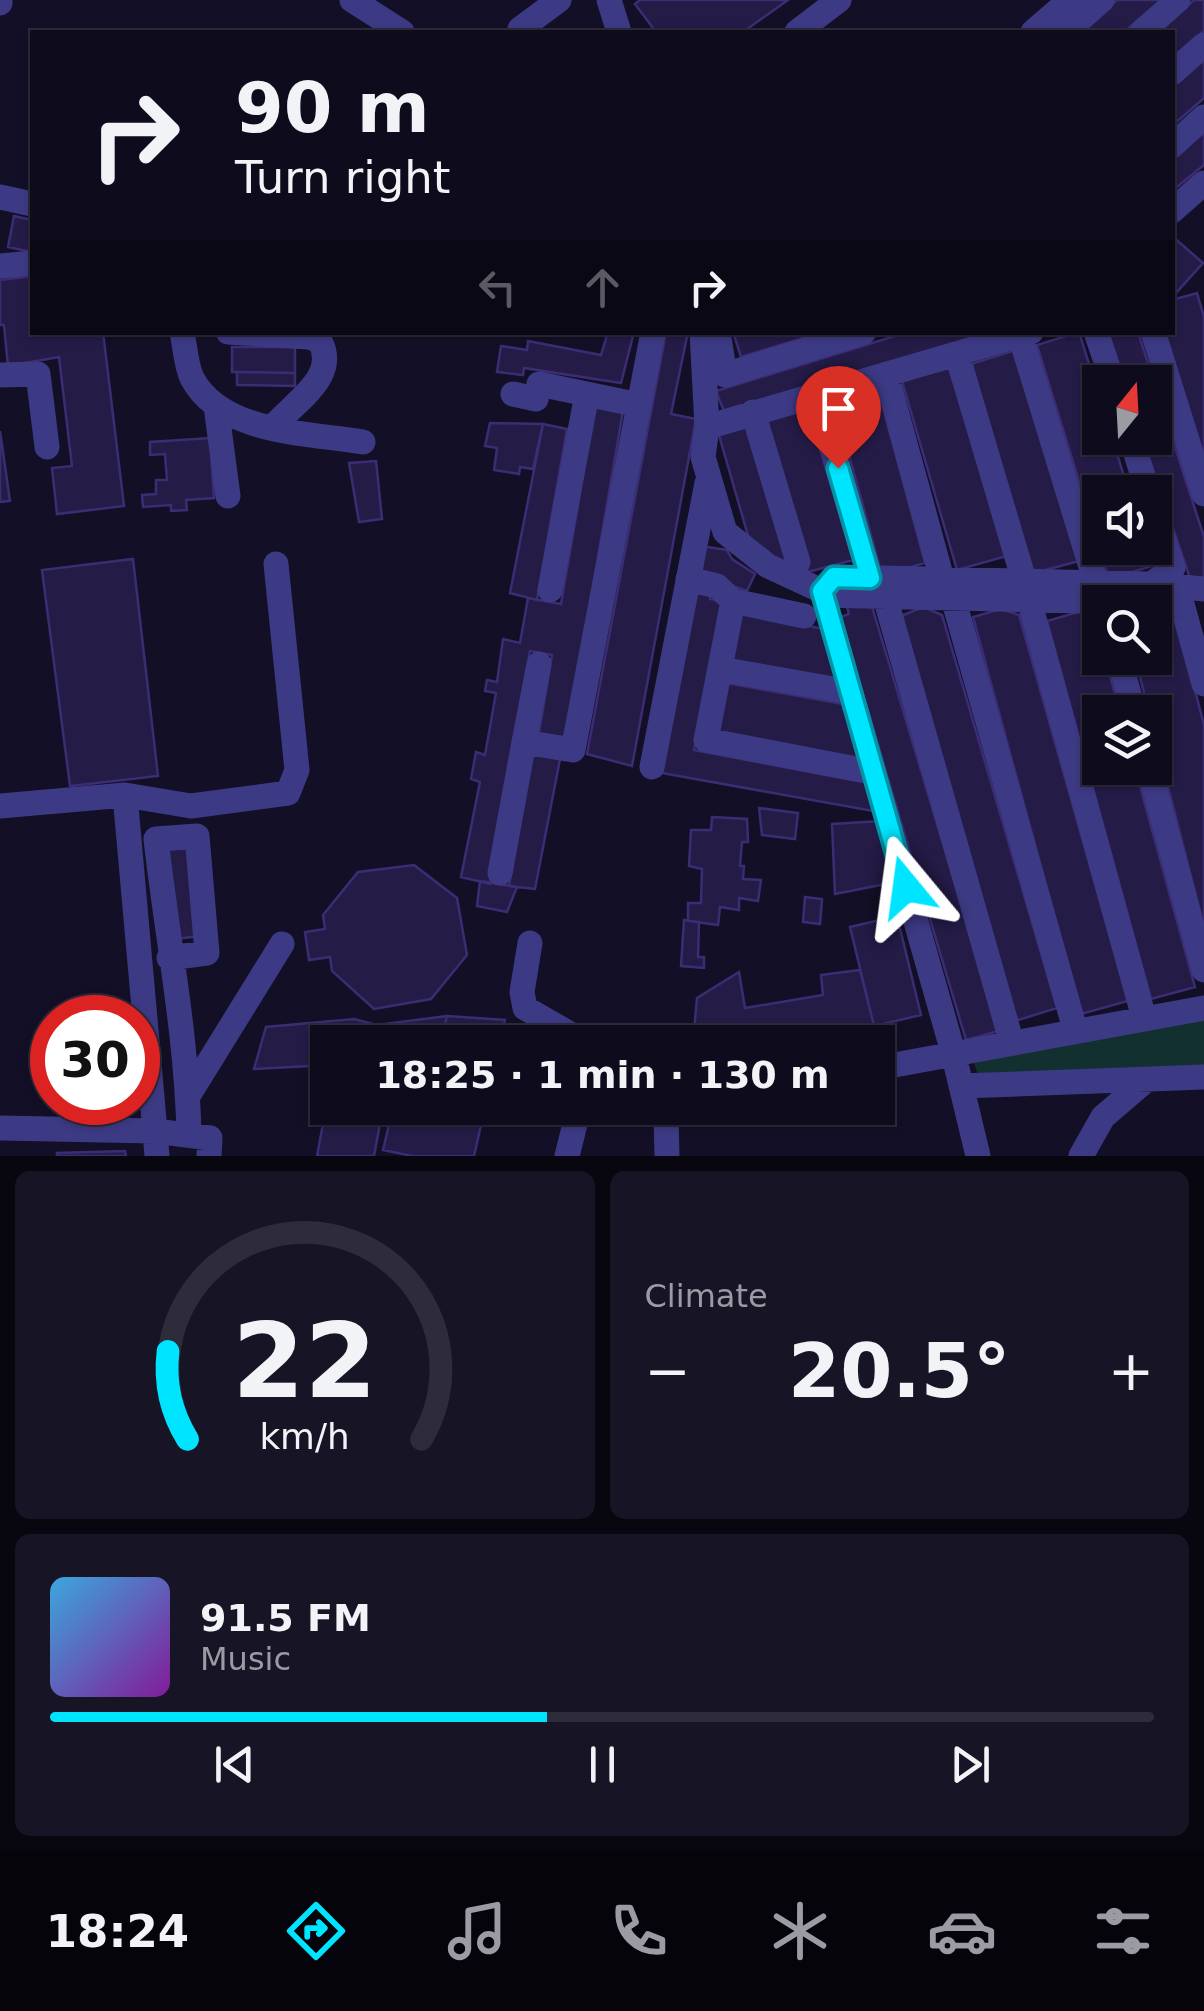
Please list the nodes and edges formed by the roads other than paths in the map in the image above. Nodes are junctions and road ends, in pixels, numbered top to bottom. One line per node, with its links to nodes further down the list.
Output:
1 (352, 0): 8 (street)
2 (560, 0): 9 (street)
3 (609, 0): 10 (street)
4 (839, 0): 11 (street)
5 (1070, 0): 12 (street)
6 (1102, 0): 13 (street)
7 (1178, 0): 14 (street)
8 (399, 30)
9 (521, 30)
10 (618, 30)
11 (799, 30)
12 (1035, 30)
13 (1068, 30)
14 (1144, 30)
15 (1204, 45): 16 (street)
16 (1175, 70)
17 (1204, 117): 18 (street)
18 (1175, 143)
19 (1204, 183): 22 (street)
20 (0, 197): 21 (street)
21 (30, 204)
22 (1175, 208)
23 (30, 263): 24 (street)
24 (0, 266)
25 (183, 335): 43 (street)
26 (277, 335): 45 (street)
27 (652, 335): 42 (street)
28 (702, 335): 46 (street)
29 (718, 335): 30 (street)
30 (854, 335)
31 (1023, 335): 35 (street)
32 (1026, 335): 56 (street)
33 (1097, 335): 36 (street)
34 (1154, 335): 50 (street)
35 (957, 354): 37 (street); 62 (street)
36 (1107, 365)
37 (886, 374): 41 (street); 60 (street)
38 (0, 375): 48 (street)
39 (513, 394): 40 (street)
40 (586, 394): 42 (street); 61 (street)
41 (817, 394): 44 (street); 58 (street)
42 (639, 405): 73 (street)
43 (216, 406): 45 (street); 51 (street)
44 (754, 412): 46 (street); 52 (street)
45 (273, 427): 47 (street)
46 (708, 427): 49 (street)
47 (363, 442)
48 (48, 447)
49 (707, 483): 55 (street); 64 (street)
50 (1204, 494)
51 (228, 496)
52 (798, 562)
53 (276, 564): 77 (street)
54 (1172, 565): 57 (street)
55 (688, 579): 67 (street); 74 (street)
56 (1099, 585)
57 (1159, 585)
58 (877, 587): 60 (street); 64 (street); 88 (street)
59 (1204, 588): 63 (street)
60 (948, 589): 62 (street); 87 (street)
61 (550, 590)
62 (1026, 591): 65 (street); 85 (street)
63 (1172, 591)
64 (822, 593): 72 (street)
65 (1082, 595)
66 (1172, 600): 71 (street)
67 (733, 602): 68 (street); 70 (street)
68 (804, 616)
69 (538, 664): 73 (street)
70 (720, 669): 72 (street); 75 (street)
71 (1204, 684)
72 (850, 692): 75 (street)
73 (524, 742): 79 (street)
74 (652, 766)
75 (872, 772): 89 (street)
76 (1154, 785): 83 (street)
77 (125, 795): 78 (street); 99 (street)
78 (0, 806)
79 (500, 873)
80 (530, 943): 86 (street)
81 (282, 944): 94 (street)
82 (169, 958): 82 (street); 94 (street)
83 (1204, 970)
84 (1204, 1008): 85 (street)
85 (1144, 1018): 87 (street)
86 (554, 1025)
87 (1075, 1029): 88 (street)
88 (1011, 1040): 89 (street)
89 (954, 1052): 90 (street); 93 (street)
90 (895, 1064)
91 (1204, 1077): 92 (street)
92 (1145, 1081): 93 (street); 104 (street)
93 (961, 1086): 103 (street)
94 (188, 1096): 98 (street)
95 (575, 1125): 101 (street)
96 (666, 1125): 102 (street)
97 (0, 1128): 99 (street)
98 (188, 1135): 99 (street); 100 (street)
99 (156, 1143)
100 (209, 1156)
101 (567, 1156)
102 (667, 1156)
103 (978, 1156)
104 (1081, 1156)

